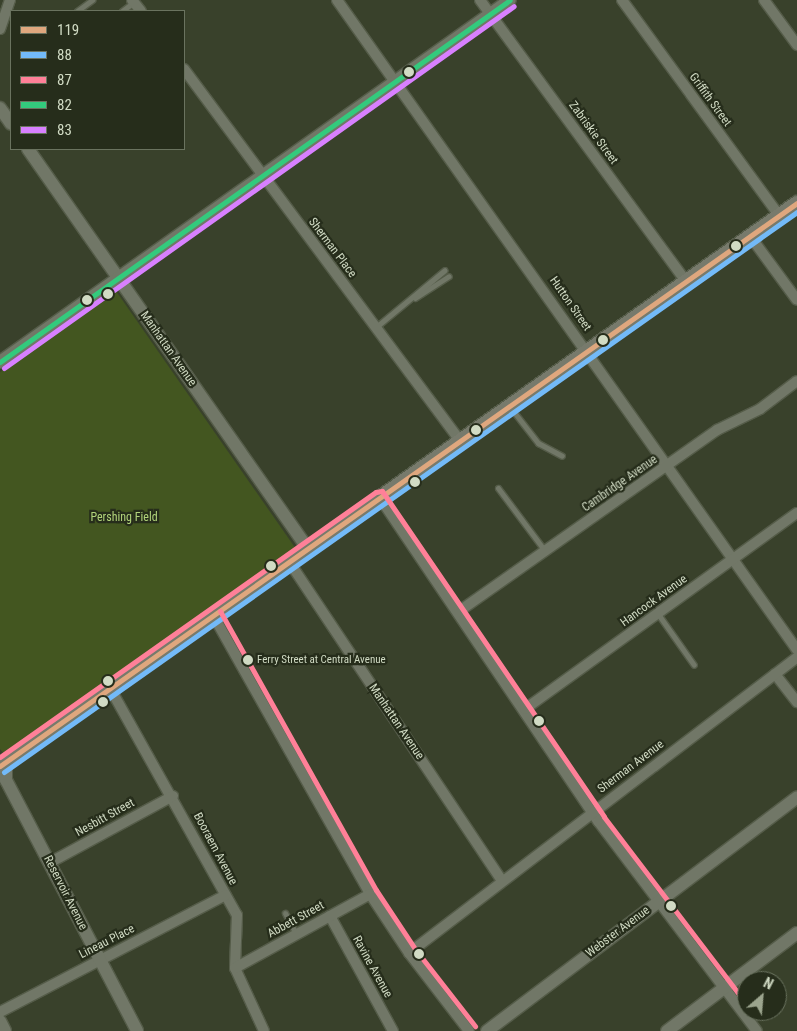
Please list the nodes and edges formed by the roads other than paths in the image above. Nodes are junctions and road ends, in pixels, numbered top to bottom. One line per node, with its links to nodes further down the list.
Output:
1 (10, 0): 12 (street)
2 (92, 0): 9 (lane)
3 (337, 0): 15 (street, Hutton Street)
4 (480, 0): 11 (street, Zabriskie Street)
5 (510, 0): 11 (street)
6 (622, 0): 21 (street, Griffith Street)
7 (764, 0): 13 (street)
8 (133, 1): 10 (lane)
9 (78, 10)
10 (123, 10)
11 (490, 14): 15 (street); 26 (street, Zabriskie Street)
12 (0, 29)
13 (797, 45)
14 (185, 70): 19 (street, Sherman Place)
15 (395, 80): 19 (street); 30 (street, Hutton Street)
16 (0, 108): 17 (street)
17 (10, 123)
18 (29, 150): 25 (street, Manhattan Avenue)
19 (262, 175): 25 (street); 29 (street, Sherman Place)
20 (797, 203): 21 (main road)
21 (779, 215): 22 (main road)
22 (750, 236): 26 (main road); 28 (street)
23 (445, 270): 27 (lane)
24 (449, 276): 27 (lane)
25 (118, 277): 31 (street); 40 (street, Manhattan Avenue)
26 (686, 280): 30 (main road)
27 (414, 298): 29 (lane)
28 (797, 300)
29 (376, 327): 34 (street, Sherman Place)
30 (588, 351): 33 (main road); 36 (street, Hutton Street)
31 (0, 362)
32 (797, 381): 36 (street, Cambridge Avenue)
33 (510, 406): 34 (main road); 35 (lane)
34 (460, 441): 38 (main road)
35 (562, 456)
36 (667, 466): 41 (street, Cambridge Avenue); 42 (street, Hutton Street)
37 (498, 488): 41 (lane)
38 (380, 498): 40 (main road); 44 (street)
39 (797, 513): 42 (street, Hancock Avenue)
40 (308, 549): 43 (main road)
41 (545, 551): 44 (street, Cambridge Avenue)
42 (733, 560): 45 (street, Hancock Avenue); 47 (street, Hutton Street)
43 (290, 563): 46 (main road); 59 (street, Manhattan Avenue)
44 (458, 612): 53 (street)
45 (658, 614): 49 (lane); 53 (street, Hancock Avenue)
46 (213, 615): 51 (main road); 60 (street)
47 (797, 650)
48 (797, 656): 50 (street, Sherman Avenue)
49 (694, 665)
50 (775, 674): 52 (street); 57 (street, Sherman Avenue)
51 (110, 688): 54 (main road); 55 (street, Booraem Avenue)
52 (797, 702)
53 (525, 709): 57 (street)
54 (2, 760): 58 (street, Reservoir Avenue)
55 (173, 796): 58 (street, Nesbitt Street); 61 (street, Booraem Avenue)
56 (797, 797): 62 (street, Webster Avenue)
57 (592, 812): 59 (street, Sherman Avenue); 62 (street)
58 (49, 863): 68 (street, Reservoir Avenue)
59 (502, 881): 67 (street, Sherman Avenue)
60 (370, 894): 64 (street, Abbett Street); 67 (street)
61 (226, 895): 68 (street, Lineau Place); 69 (street, Booraem Avenue)
62 (658, 901): 70 (street); 78 (street, Webster Avenue)
63 (285, 913): 66 (lane)
64 (330, 916): 66 (street, Abbett Street); 76 (street, Ravine Avenue)
65 (797, 933): 70 (street)
66 (296, 934): 69 (street, Abbett Street)
67 (409, 953): 77 (street)
68 (100, 960): 71 (street, Lineau Place); 74 (street, Reservoir Avenue)
69 (235, 968): 75 (street, Booraem Avenue)
70 (724, 987): 79 (street); 80 (street)
71 (0, 1012)
72 (0, 1021): 73 (street)
73 (5, 1031)
74 (137, 1031)
75 (264, 1031)
76 (393, 1031)
77 (469, 1031)
78 (487, 1031)
79 (667, 1031)
80 (757, 1031)

